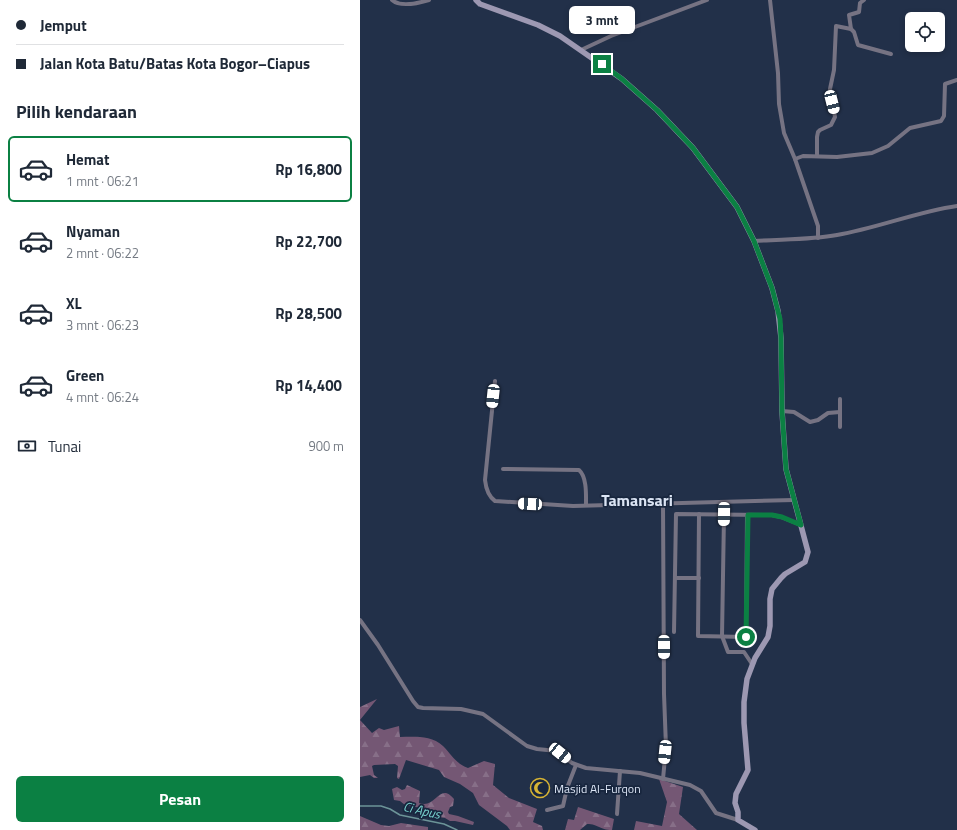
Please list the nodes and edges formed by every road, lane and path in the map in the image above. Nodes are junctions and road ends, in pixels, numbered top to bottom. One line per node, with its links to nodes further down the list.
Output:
1 (392, 0): 2 (street)
2 (429, 0)
3 (476, 0): 8 (main road)
4 (707, 0): 8 (street)
5 (770, 0): 12 (street)
6 (864, 0): 7 (street)
7 (851, 29): 9 (street); 11 (street)
8 (581, 50): 15 (main road)
9 (891, 54)
10 (957, 80): 11 (street)
11 (817, 156): 12 (street)
12 (795, 159): 14 (street)
13 (957, 206): 14 (street)
14 (818, 238): 15 (street)
15 (754, 241): 18 (main road)
16 (495, 381): 24 (street)
17 (840, 399): 19 (street)
18 (782, 411): 19 (street); 22 (main road)
19 (840, 412): 20 (street)
20 (840, 427)
21 (503, 469): 24 (street)
22 (794, 500): 23 (street); 28 (main road)
23 (663, 503): 24 (street); 37 (street)
24 (586, 505)
25 (699, 514): 26 (street); 29 (street); 30 (street)
26 (724, 514): 27 (street); 33 (street)
27 (748, 515): 28 (street); 33 (street)
28 (801, 525): 34 (main road)
29 (675, 578): 30 (street); 32 (street)
30 (699, 578): 33 (street)
31 (360, 620): 35 (street)
32 (674, 632)
33 (722, 636): 34 (street)
34 (752, 664): 40 (main road)
35 (576, 764): 36 (street); 38 (street)
36 (620, 771): 37 (street); 39 (street)
37 (662, 779): 40 (street)
38 (547, 810)
39 (617, 814)
40 (738, 820): 41 (main road)
41 (755, 830)

